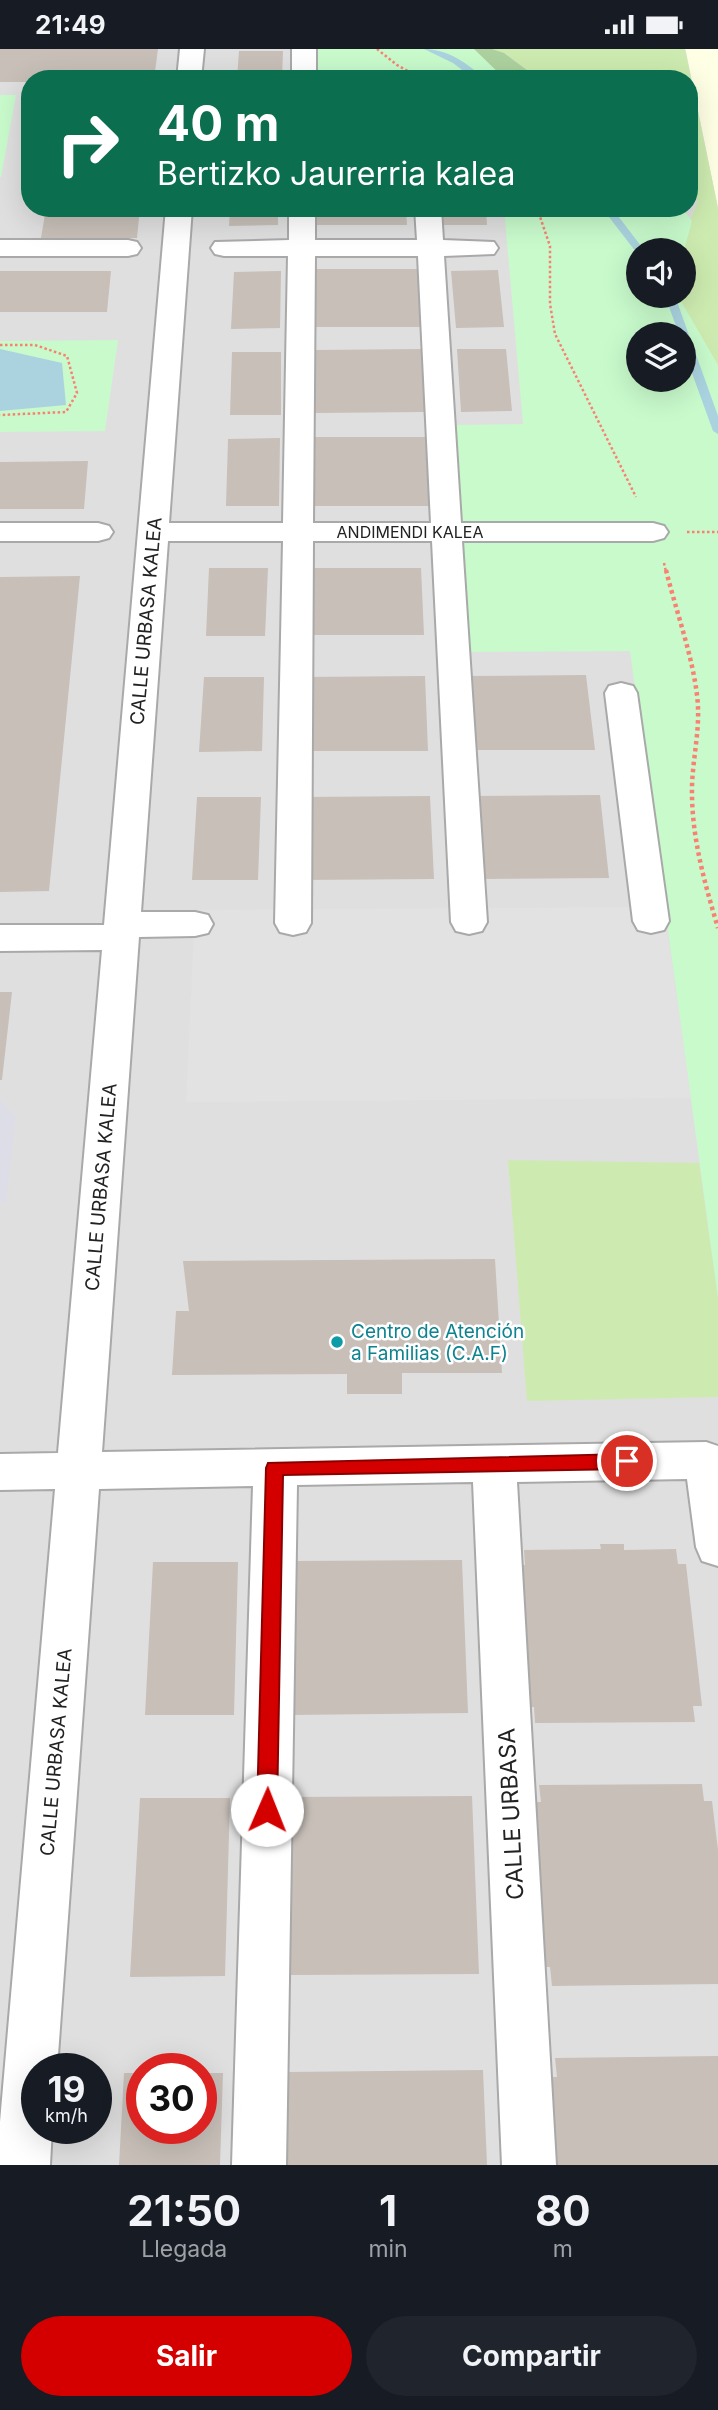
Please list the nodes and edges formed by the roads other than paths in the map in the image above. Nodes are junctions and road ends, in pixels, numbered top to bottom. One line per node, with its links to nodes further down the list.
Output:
1 (192, 49): 3 (street)
2 (304, 49): 4 (street)
3 (190, 70)
4 (303, 70)
5 (178, 217): 25 (street, CALLE URBASA KALEA)
6 (302, 217): 13 (street)
7 (428, 217): 11 (street)
8 (0, 248): 9 (street)
9 (128, 248)
10 (224, 248): 13 (street)
11 (430, 248): 12 (street); 13 (street); 18 (street)
12 (485, 248)
13 (302, 249): 17 (street)
14 (0, 532): 15 (street)
15 (98, 532)
16 (168, 532): 17 (street, ANDIMENDI KALEA)
17 (298, 532): 18 (street, ANDIMENDI KALEA); 23 (street)
18 (446, 532): 19 (street, ANDIMENDI KALEA); 22 (street)
19 (653, 532)
20 (621, 693): 21 (street)
21 (651, 921)
22 (469, 922)
23 (293, 923)
24 (195, 924): 25 (street)
25 (121, 931): 26 (street); 29 (street, CALLE URBASA KALEA)
26 (0, 938)
27 (494, 1464): 28 (street); 31 (street); 34 (street, CALLE URBASA)
28 (275, 1468): 29 (street); 33 (street)
29 (78, 1471): 30 (street); 32 (street, CALLE URBASA KALEA)
30 (0, 1472)
31 (718, 1547)
32 (23, 2165)
33 (259, 2165)
34 (528, 2165)

